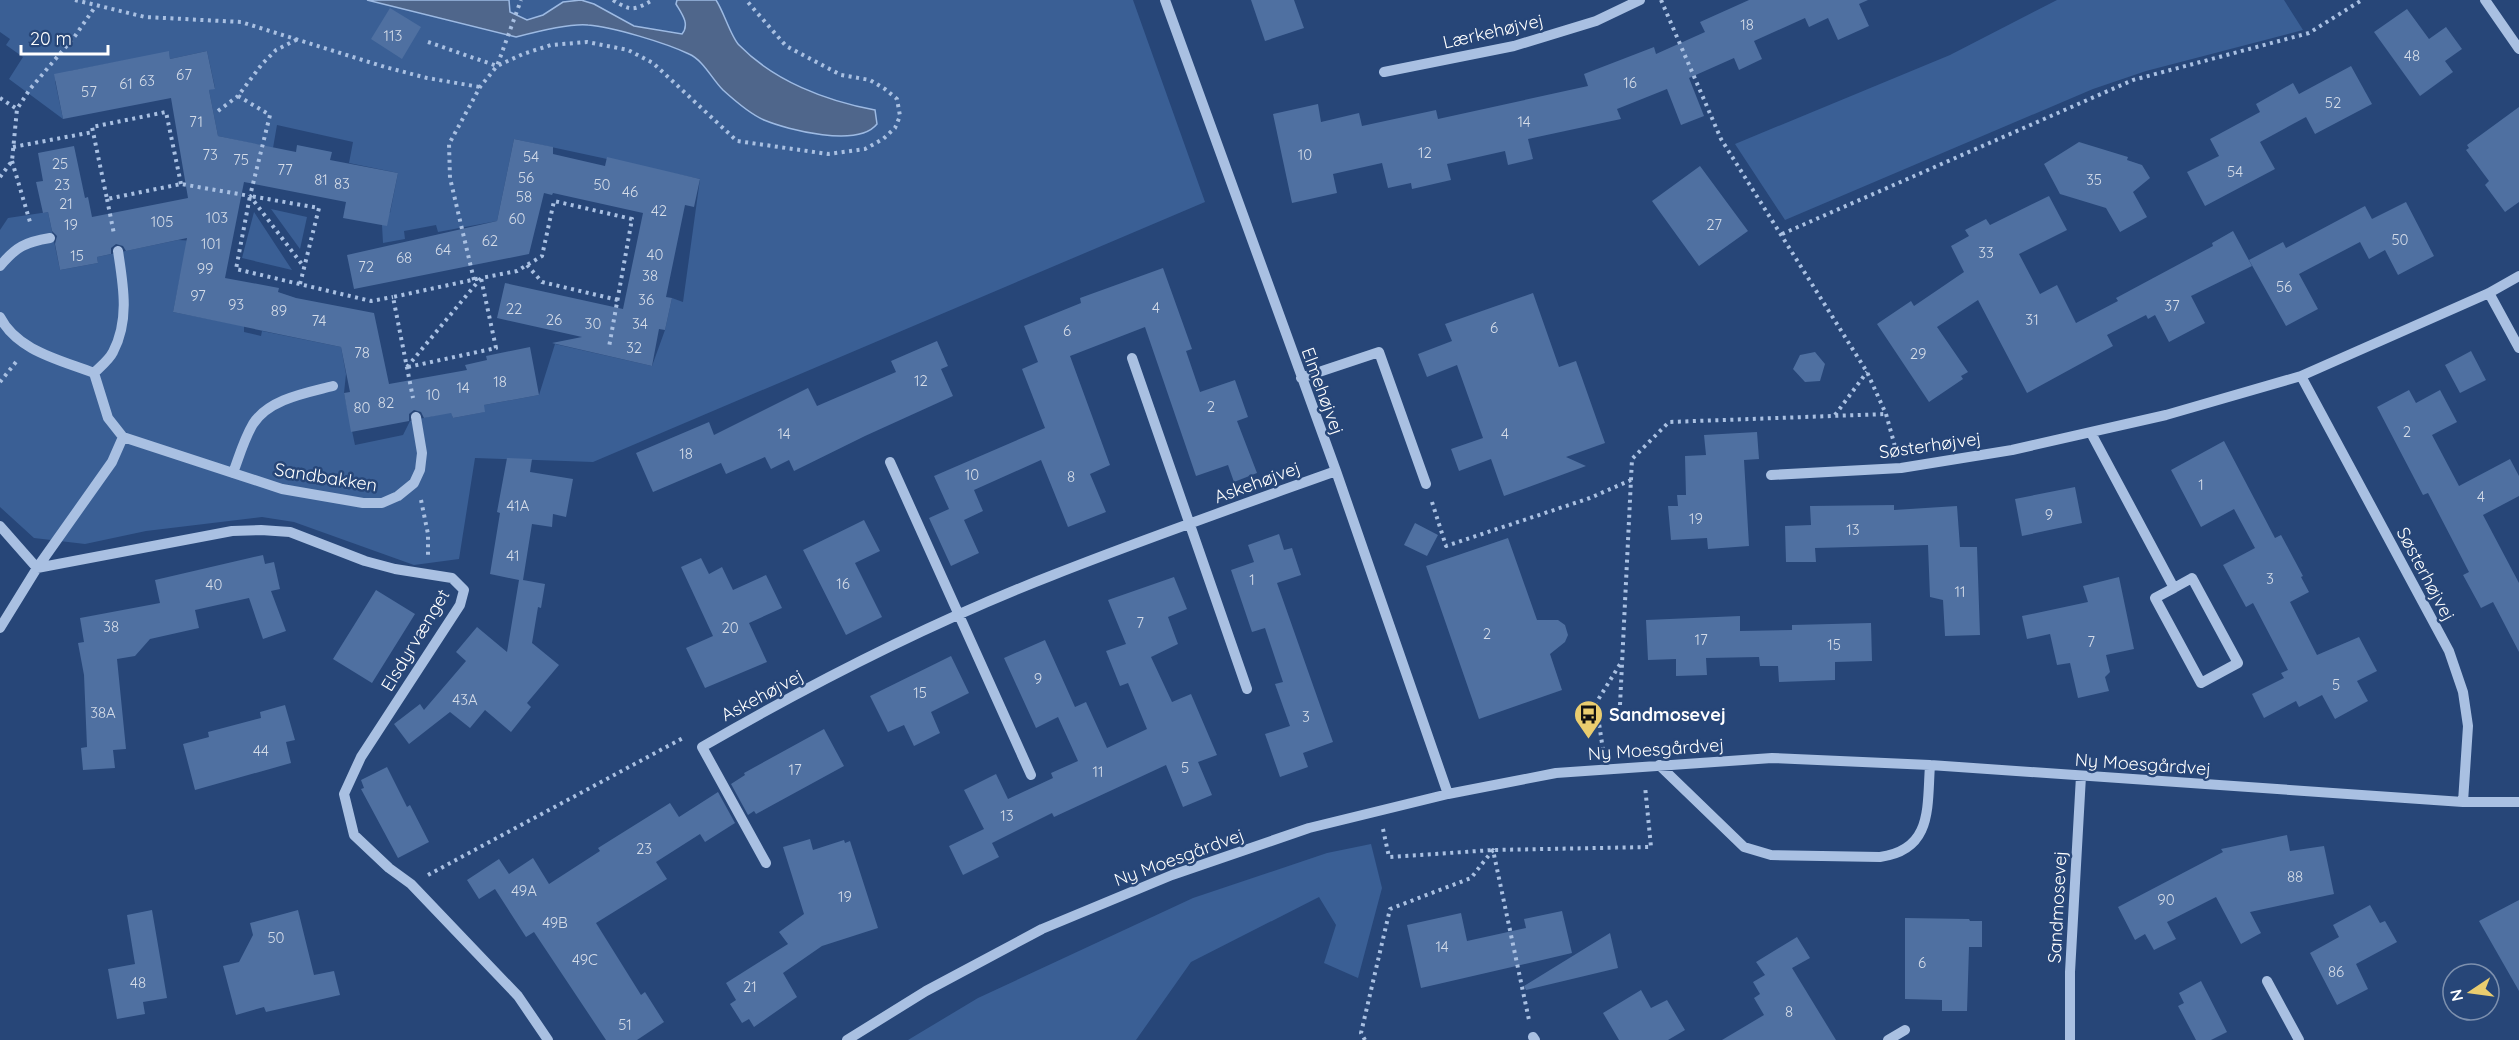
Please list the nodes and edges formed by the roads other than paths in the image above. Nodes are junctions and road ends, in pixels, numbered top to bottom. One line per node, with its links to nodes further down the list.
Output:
1 (1165, 0): 16 (street, Elmehøjvej)
2 (1640, 0): 5 (street, Lærkehøjvej)
3 (2485, 0): 4 (street)
4 (2519, 49)
5 (1384, 72)
6 (50, 238): 8 (street)
7 (118, 250): 14 (street)
8 (0, 266)
9 (2519, 276): 10 (street, Søsterhøjvej)
10 (2489, 293): 12 (street); 15 (street, Søsterhøjvej)
11 (0, 317): 14 (street)
12 (2519, 348)
13 (1132, 358): 26 (street)
14 (94, 373): 20 (street)
15 (2301, 376): 19 (street, Søsterhøjvej); 38 (street, Søsterhøjvej)
16 (1301, 378): 22 (street, Elmehøjvej); 25 (street)
17 (333, 386): 23 (street)
18 (416, 417): 23 (street, Sandbakken)
19 (2091, 433): 24 (street, Søsterhøjvej); 29 (street)
20 (123, 437): 23 (street, Sandbakken); 28 (street)
21 (890, 462): 30 (street)
22 (1336, 471): 26 (street, Askehøjvej); 37 (street, Elmehøjvej)
23 (233, 473)
24 (1771, 475)
25 (1426, 484)
26 (1189, 524): 30 (street, Askehøjvej); 32 (street)
27 (0, 526): 28 (street)
28 (37, 568): 31 (street); 43 (street, Elsdyrvænget)
29 (2174, 588): 29 (street)
30 (959, 615): 35 (street); 40 (street, Askehøjvej)
31 (0, 628)
32 (1247, 689)
33 (1659, 765): 34 (street, Ny Moesgårdvej); 34 (street); 37 (street, Ny Moesgårdvej)
34 (1930, 765): 36 (street, Ny Moesgårdvej)
35 (1031, 775)
36 (2081, 776): 38 (street, Ny Moesgårdvej); 46 (street, Sandmosevej)
37 (1448, 794): 44 (street, Ny Moesgårdvej)
38 (2463, 802): 39 (street, Ny Moesgårdvej)
39 (2519, 802)
40 (766, 863)
41 (2267, 981): 47 (street)
42 (1905, 1030): 45 (street)
43 (548, 1040)
44 (847, 1040)
45 (1888, 1040)
46 (2070, 1040)
47 (2299, 1040)

